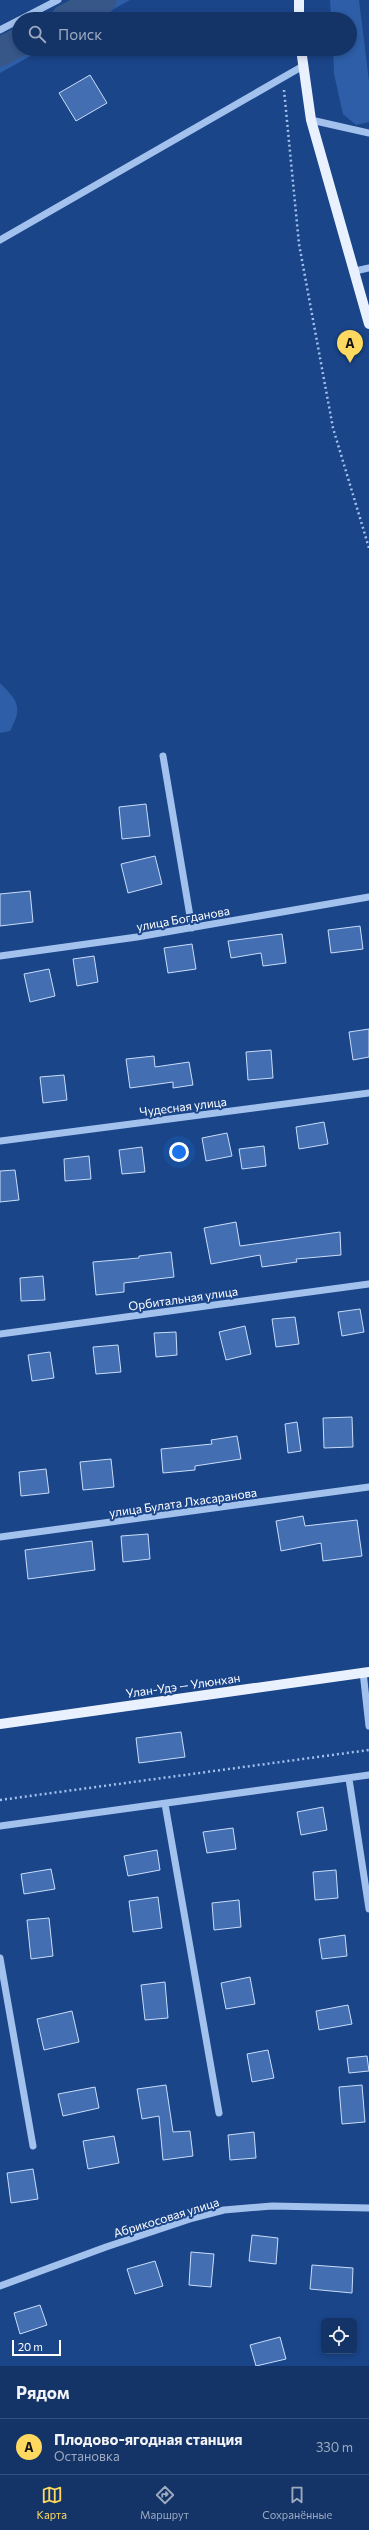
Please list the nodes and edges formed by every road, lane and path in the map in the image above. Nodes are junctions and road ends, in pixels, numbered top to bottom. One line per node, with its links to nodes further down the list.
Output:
1 (58, 0): 3 (street)
2 (299, 0): 4 (main road)
3 (35, 12)
4 (299, 12)
5 (12, 24): 6 (street)
6 (0, 30)
7 (302, 56): 8 (main road)
8 (303, 66): 9 (street); 10 (main road)
9 (282, 78): 12 (street); 16 (path)
10 (311, 120): 11 (street); 14 (main road)
11 (369, 133)
12 (0, 240)
13 (369, 268): 14 (street)
14 (355, 271): 15 (main road)
15 (369, 322)
16 (369, 548)
17 (163, 756): 19 (street)
18 (369, 897): 19 (street, улица Богданова)
19 (192, 928): 20 (street, улица Богданова)
20 (0, 956)
21 (369, 1093): 22 (street, Чудесная улица)
22 (0, 1141)
23 (369, 1284): 24 (street, Орбитальная улица)
24 (0, 1334)
25 (369, 1488): 26 (street, улица Булата Лхасаранова)
26 (0, 1538)
27 (366, 1672): 28 (main road, Улан-Удэ — Улюнхан); 29 (street)
28 (0, 1724)
29 (369, 1726)
30 (369, 1750): 33 (path)
31 (369, 1775): 32 (street)
32 (349, 1779): 34 (street); 36 (street)
33 (0, 1800)
34 (165, 1804): 35 (street); 38 (street)
35 (0, 1826)
36 (369, 1909)
37 (0, 1958): 39 (street)
38 (219, 2113)
39 (33, 2146)
40 (369, 2208): 41 (street, Абрикосовая улица)
41 (0, 2286)

